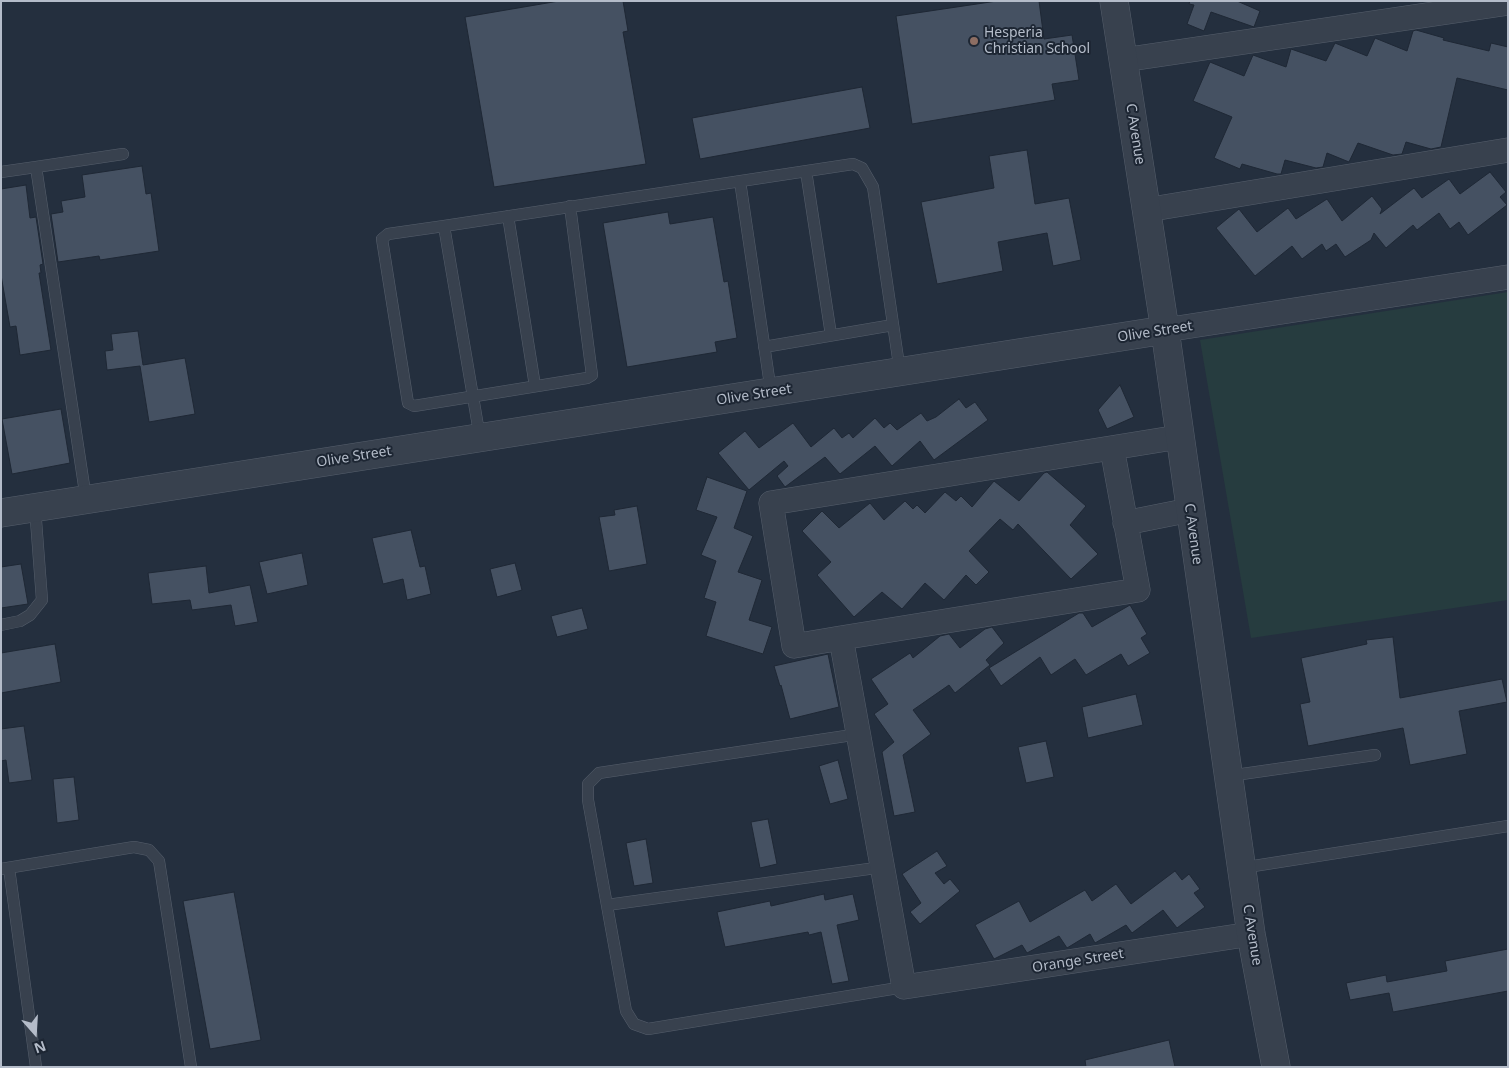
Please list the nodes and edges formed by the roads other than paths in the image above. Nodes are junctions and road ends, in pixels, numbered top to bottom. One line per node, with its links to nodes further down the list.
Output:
1 (1114, 1): 3 (street, C Avenue)
2 (1508, 3): 3 (street)
3 (1123, 60): 11 (street, C Avenue)
4 (1508, 150): 11 (street)
5 (123, 154): 6 (lane)
6 (36, 167): 8 (lane); 26 (lane)
7 (806, 171): 9 (lane); 15 (lane); 17 (lane)
8 (1, 172)
9 (740, 181): 10 (lane); 18 (lane)
10 (570, 206): 12 (lane); 20 (lane)
11 (1146, 210): 16 (street, C Avenue)
12 (508, 216): 13 (lane); 20 (lane)
13 (444, 226): 22 (lane); 22 (lane)
14 (1508, 277): 16 (street, Olive Street)
15 (893, 325): 17 (lane); 19 (lane)
16 (1165, 330): 19 (street, Olive Street); 23 (street, C Avenue)
17 (831, 335): 18 (lane)
18 (764, 347): 21 (lane)
19 (900, 372): 21 (street, Olive Street)
20 (535, 386): 22 (lane)
21 (771, 392): 24 (street, Olive Street)
22 (473, 396): 24 (lane)
23 (1179, 437): 25 (street); 28 (street, C Avenue)
24 (480, 438): 26 (street, Olive Street)
25 (1112, 448): 30 (street); 32 (street)
26 (86, 499): 27 (street, Olive Street)
27 (35, 507): 29 (street, Olive Street); 31 (lane)
28 (1190, 510): 30 (street); 35 (street, C Avenue)
29 (1, 513)
30 (1125, 523): 32 (street)
31 (1, 625)
32 (841, 638): 33 (street)
33 (859, 734): 37 (street); 40 (lane)
34 (1375, 755): 35 (lane)
35 (1228, 776): 38 (street, C Avenue)
36 (1508, 826): 38 (lane)
37 (883, 867): 40 (lane); 42 (street)
38 (1241, 868): 41 (street, C Avenue)
39 (5, 869): 43 (lane); 44 (lane)
40 (607, 904): 42 (lane)
41 (1251, 934): 42 (street, Orange Street); 45 (street, C Avenue)
42 (904, 988)
43 (36, 1067)
44 (191, 1067)
45 (1276, 1067)

